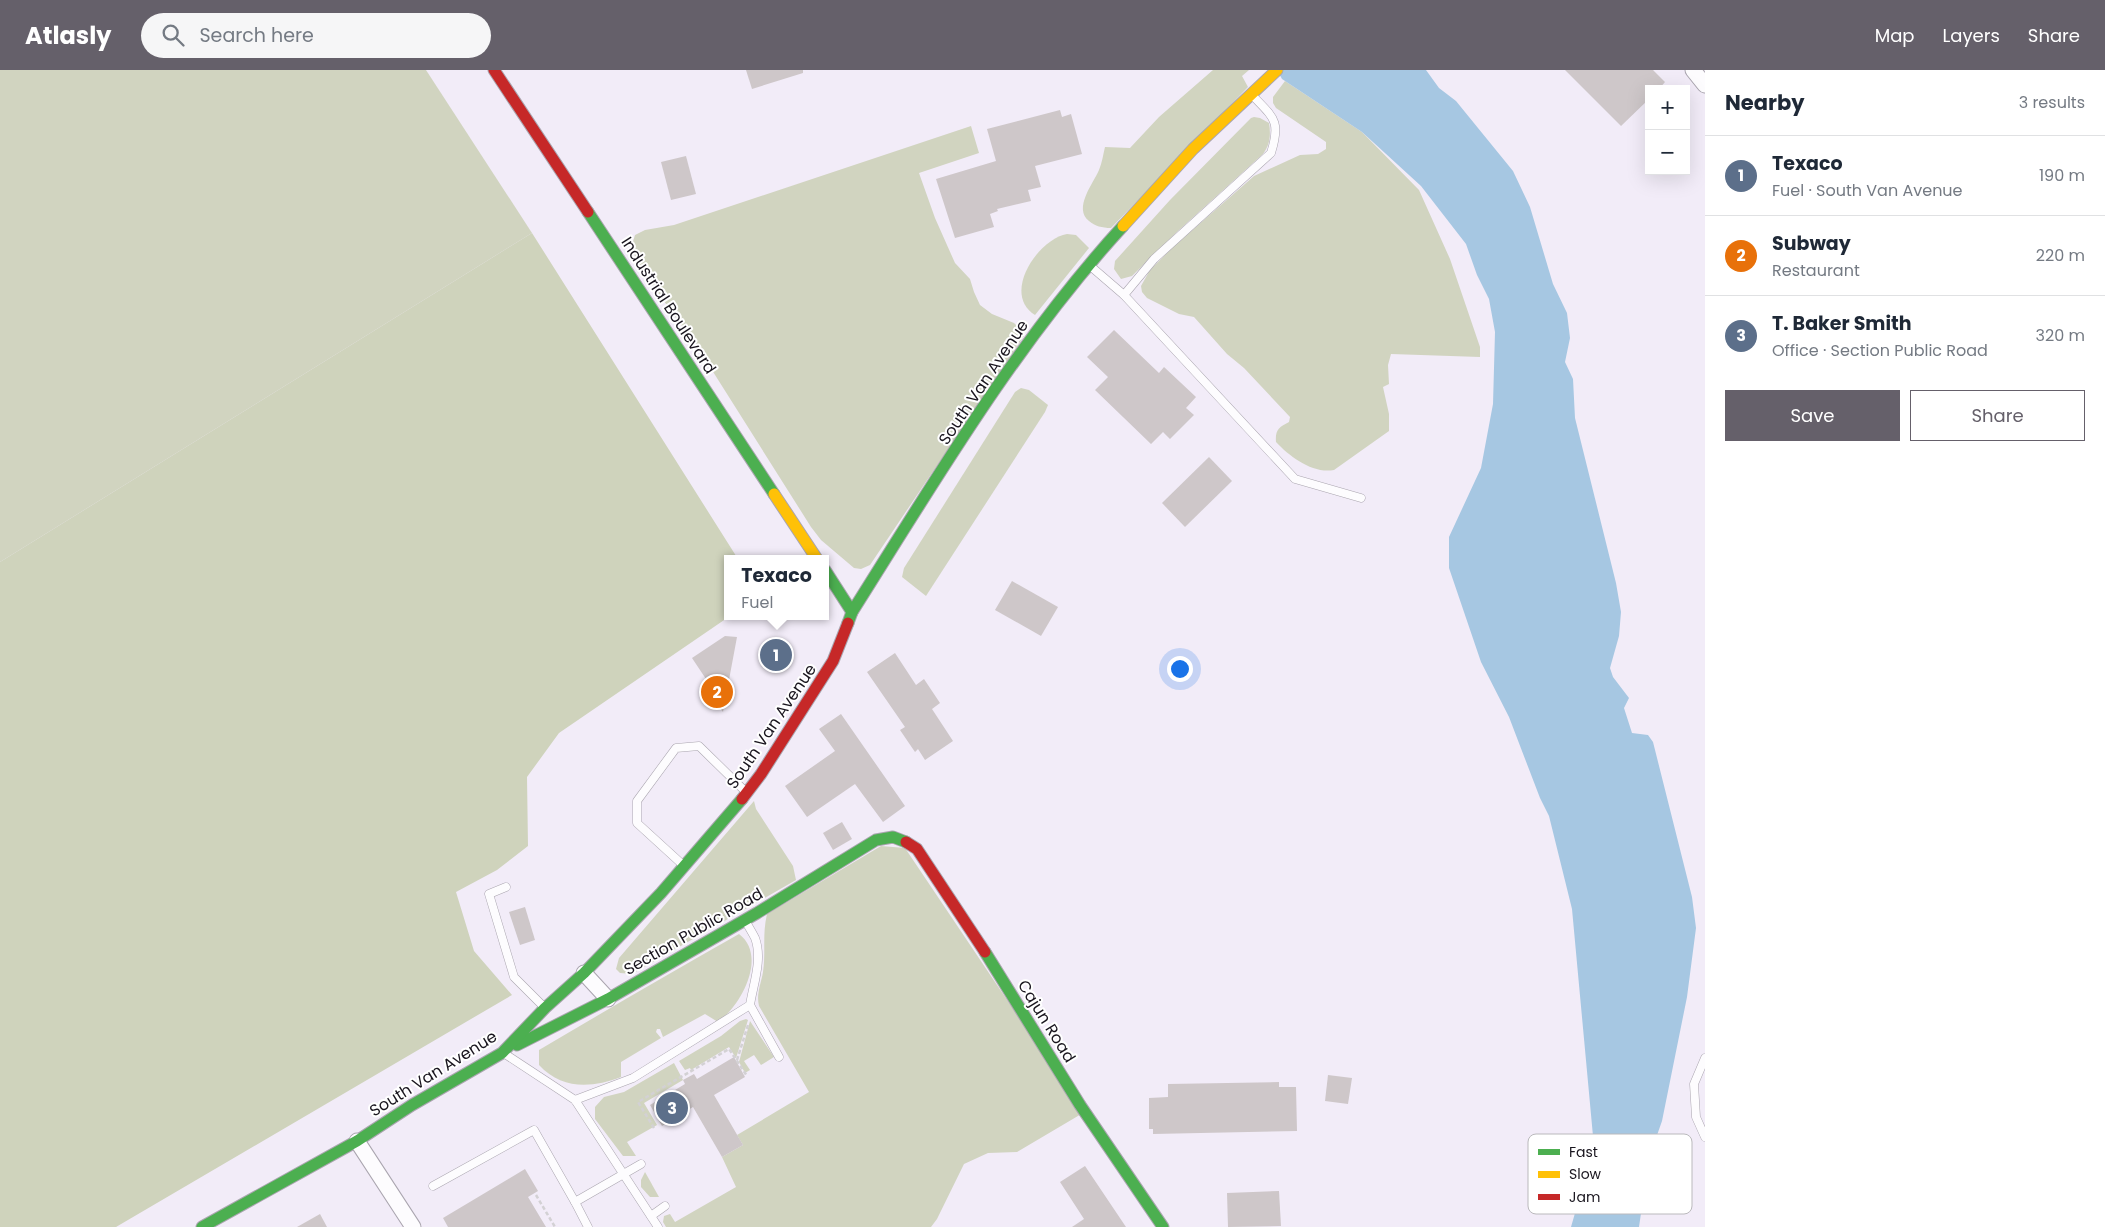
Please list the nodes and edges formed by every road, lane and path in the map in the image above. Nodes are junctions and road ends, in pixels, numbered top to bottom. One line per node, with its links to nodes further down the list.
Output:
1 (494, 70): 9 (main road, Industrial Boulevard)
2 (1693, 70): 4 (street)
3 (1273, 74): 5 (main road, South Van Avenue)
4 (1705, 85)
5 (1251, 95): 6 (main road, South Van Avenue); 7 (lane)
6 (1088, 264): 7 (lane); 11 (main road, South Van Avenue)
7 (1124, 295): 8 (lane)
8 (1361, 498)
9 (814, 555)
10 (829, 576): 11 (main road)
11 (852, 612): 12 (main road, South Van Avenue)
12 (747, 793): 14 (main road, South Van Avenue); 14 (lane)
13 (898, 838): 16 (main road, Section Public Road); 42 (main road, Cajun Road)
14 (684, 867): 17 (main road, South Van Avenue)
15 (506, 888): 19 (lane)
16 (745, 919): 18 (main road, Section Public Road); 20 (lane)
17 (584, 972): 18 (street); 19 (main road, South Van Avenue)
18 (608, 1000): 21 (main road, Section Public Road)
19 (545, 1008): 21 (main road, South Van Avenue)
20 (751, 1008): 22 (lane); 24 (path); 26 (lane)
21 (502, 1053): 26 (lane); 29 (main road, South Van Avenue)
22 (779, 1057)
23 (1705, 1058): 28 (lane)
24 (737, 1061): 25 (path); 27 (path)
25 (747, 1076)
26 (575, 1100): 31 (lane)
27 (654, 1128)
28 (1705, 1137)
29 (357, 1140): 37 (main road, South Van Avenue); 38 (street)
30 (641, 1164): 31 (lane)
31 (623, 1174): 34 (lane); 36 (lane)
32 (433, 1186): 34 (lane)
33 (536, 1195): 39 (path)
34 (575, 1202): 40 (lane)
35 (665, 1206): 36 (lane)
36 (651, 1216): 41 (lane)
37 (202, 1227)
38 (413, 1227)
39 (555, 1227)
40 (588, 1227)
41 (658, 1227)
42 (1163, 1227)

